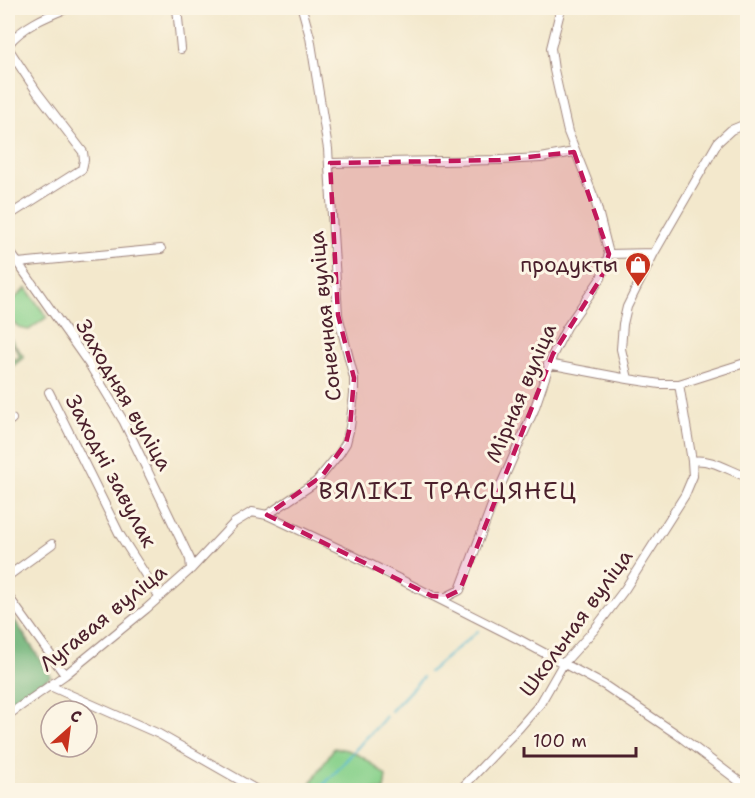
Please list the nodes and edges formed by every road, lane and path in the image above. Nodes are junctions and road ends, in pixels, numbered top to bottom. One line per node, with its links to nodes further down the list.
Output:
1 (68, 8): 5 (street)
2 (177, 8): 6 (street)
3 (302, 8): 9 (street, Сонечная вуліца)
4 (561, 8): 8 (street)
5 (8, 46): 10 (street)
6 (181, 49)
7 (747, 123): 13 (street)
8 (574, 152): 9 (street); 14 (street)
9 (330, 163): 23 (street, Сонечная вуліца)
10 (8, 216)
11 (8, 249): 15 (street, Заходняя вуліца)
12 (161, 249): 15 (street)
13 (654, 253): 14 (street); 18 (street)
14 (609, 254): 17 (street, Мірная вуліца)
15 (18, 263): 25 (street, Заходняя вуліца)
16 (747, 362): 19 (street)
17 (548, 364): 18 (street); 27 (street, Мірная вуліца)
18 (628, 379): 19 (street)
19 (679, 384): 21 (street, Школьная вуліца)
20 (49, 392): 29 (street, Заходні завулак)
21 (692, 460): 22 (street); 32 (street, Школьная вуліца)
22 (747, 477)
23 (267, 515): 25 (street); 30 (street)
24 (52, 544): 26 (street)
25 (191, 569): 29 (street, Лугавая вуліца)
26 (8, 576)
27 (460, 590): 30 (street); 31 (street, Мірная вуліца)
28 (8, 596): 33 (street)
29 (159, 596): 33 (street, Лугавая вуліца)
30 (432, 596): 31 (street)
31 (452, 607): 32 (street)
32 (564, 664): 36 (street); 38 (street, Школьная вуліца)
33 (65, 675): 34 (street, Лугавая вуліца)
34 (50, 686): 35 (street, Лугавая вуліца); 37 (street)
35 (8, 715)
36 (747, 788)
37 (257, 790)
38 (460, 790)

